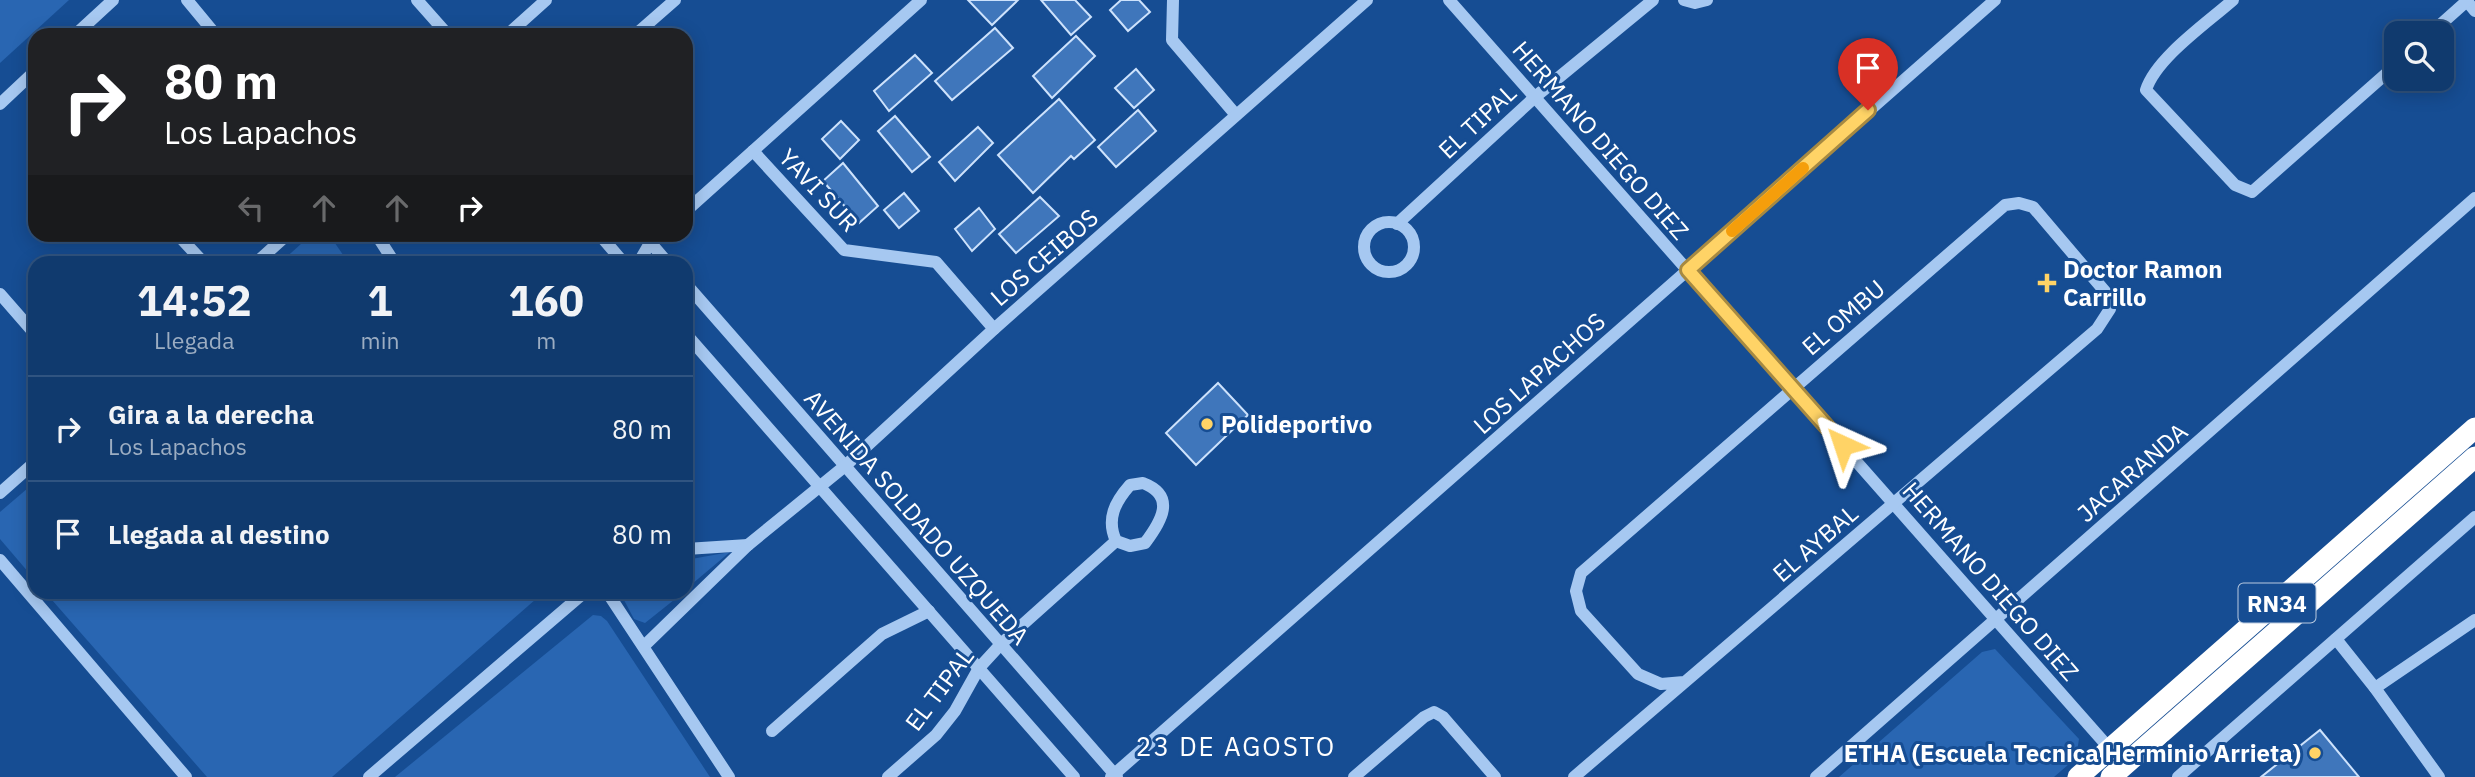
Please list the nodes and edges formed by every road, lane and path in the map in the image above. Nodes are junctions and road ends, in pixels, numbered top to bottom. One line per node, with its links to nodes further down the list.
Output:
1 (113, 0): 17 (street)
2 (187, 0): 18 (street)
3 (417, 0): 19 (street)
4 (545, 0): 20 (street)
5 (675, 0): 21 (street)
6 (920, 0): 27 (street)
7 (1173, 0): 26 (street)
8 (1367, 0): 26 (street, LOS CEIBOS)
9 (1449, 0): 24 (street, HERMANO DIEGO DIEZ)
10 (1653, 0): 24 (street, EL TIPAL)
11 (1684, 0): 12 (street)
12 (1707, 0)
13 (1995, 0): 37 (street, LOS LAPACHOS)
14 (2233, 0): 22 (street)
15 (2469, 3): 16 (street)
16 (2446, 21)
17 (83, 28)
18 (210, 28)
19 (442, 28)
20 (515, 28)
21 (643, 28)
22 (2384, 76)
23 (28, 80): 25 (street)
24 (1535, 97): 30 (street, EL TIPAL); 37 (street, HERMANO DIEGO DIEZ)
25 (0, 104)
26 (1236, 115): 42 (street, LOS CEIBOS)
27 (753, 151): 29 (street); 42 (street, YAVI SUR)
28 (2475, 198): 64 (street, JACARANDA)
29 (693, 205)
30 (1397, 223): 30 (street, EL TIPAL)
31 (185, 242): 34 (street)
32 (279, 242): 35 (street)
33 (606, 242): 36 (street)
34 (198, 256)
35 (264, 256)
36 (618, 256)
37 (1688, 270): 44 (street, HERMANO DIEGO DIEZ); 74 (street, LOS LAPACHOS)
38 (693, 292): 47 (street, AVENIDA SOLDADO UZQUEDA)
39 (0, 294): 41 (street)
40 (2110, 309): 44 (street, EL OMBU); 51 (street, EL AYBAL)
41 (28, 326)
42 (995, 329): 47 (street, LOS CEIBOS)
43 (693, 342): 49 (street)
44 (1792, 388): 51 (street, HERMANO DIEGO DIEZ); 70 (street, EL OMBU)
45 (2475, 428): 73 (highway, RN34)
46 (2475, 457): 85 (highway, RN34)
47 (845, 466): 49 (street, LOS CEIBOS); 67 (street, AVENIDA SOLDADO UZQUEDA)
48 (28, 468): 50 (street)
49 (820, 487): 54 (street, LOS CEIBOS); 63 (street)
50 (0, 493)
51 (1895, 502): 64 (street, HERMANO DIEGO DIEZ); 70 (street, EL AYBAL)
52 (2475, 517): 66 (street)
53 (1116, 541): 53 (street); 67 (street, EL TIPAL)
54 (748, 545): 55 (street); 58 (street, LOS CEIBOS)
55 (693, 549)
56 (0, 560): 57 (street)
57 (28, 593)
58 (693, 598)
59 (33, 599): 75 (street)
60 (577, 599): 76 (street)
61 (612, 599): 68 (street)
62 (692, 599): 68 (street, LOS CEIBOS)
63 (929, 611): 69 (street); 72 (street)
64 (1996, 619): 73 (street, HERMANO DIEGO DIEZ); 83 (street, JACARANDA)
65 (2475, 620): 71 (street)
66 (2336, 639): 71 (street); 86 (street)
67 (1000, 644): 69 (street, EL TIPAL); 74 (street, AVENIDA SOLDADO UZQUEDA)
68 (644, 646): 77 (street)
69 (979, 668): 78 (street, EL TIPAL); 79 (street)
70 (1684, 682): 82 (street, EL AYBAL)
71 (2375, 688): 87 (street)
72 (772, 732)
73 (2110, 749): 84 (highway, RN34)
74 (1114, 776)
75 (186, 777)
76 (369, 777)
77 (729, 777)
78 (888, 777)
79 (1074, 777)
80 (1354, 777): 81 (street)
81 (1495, 777)
82 (1574, 777)
83 (1816, 777)
84 (2078, 777)
85 (2111, 777)
86 (2178, 777)
87 (2439, 777)

